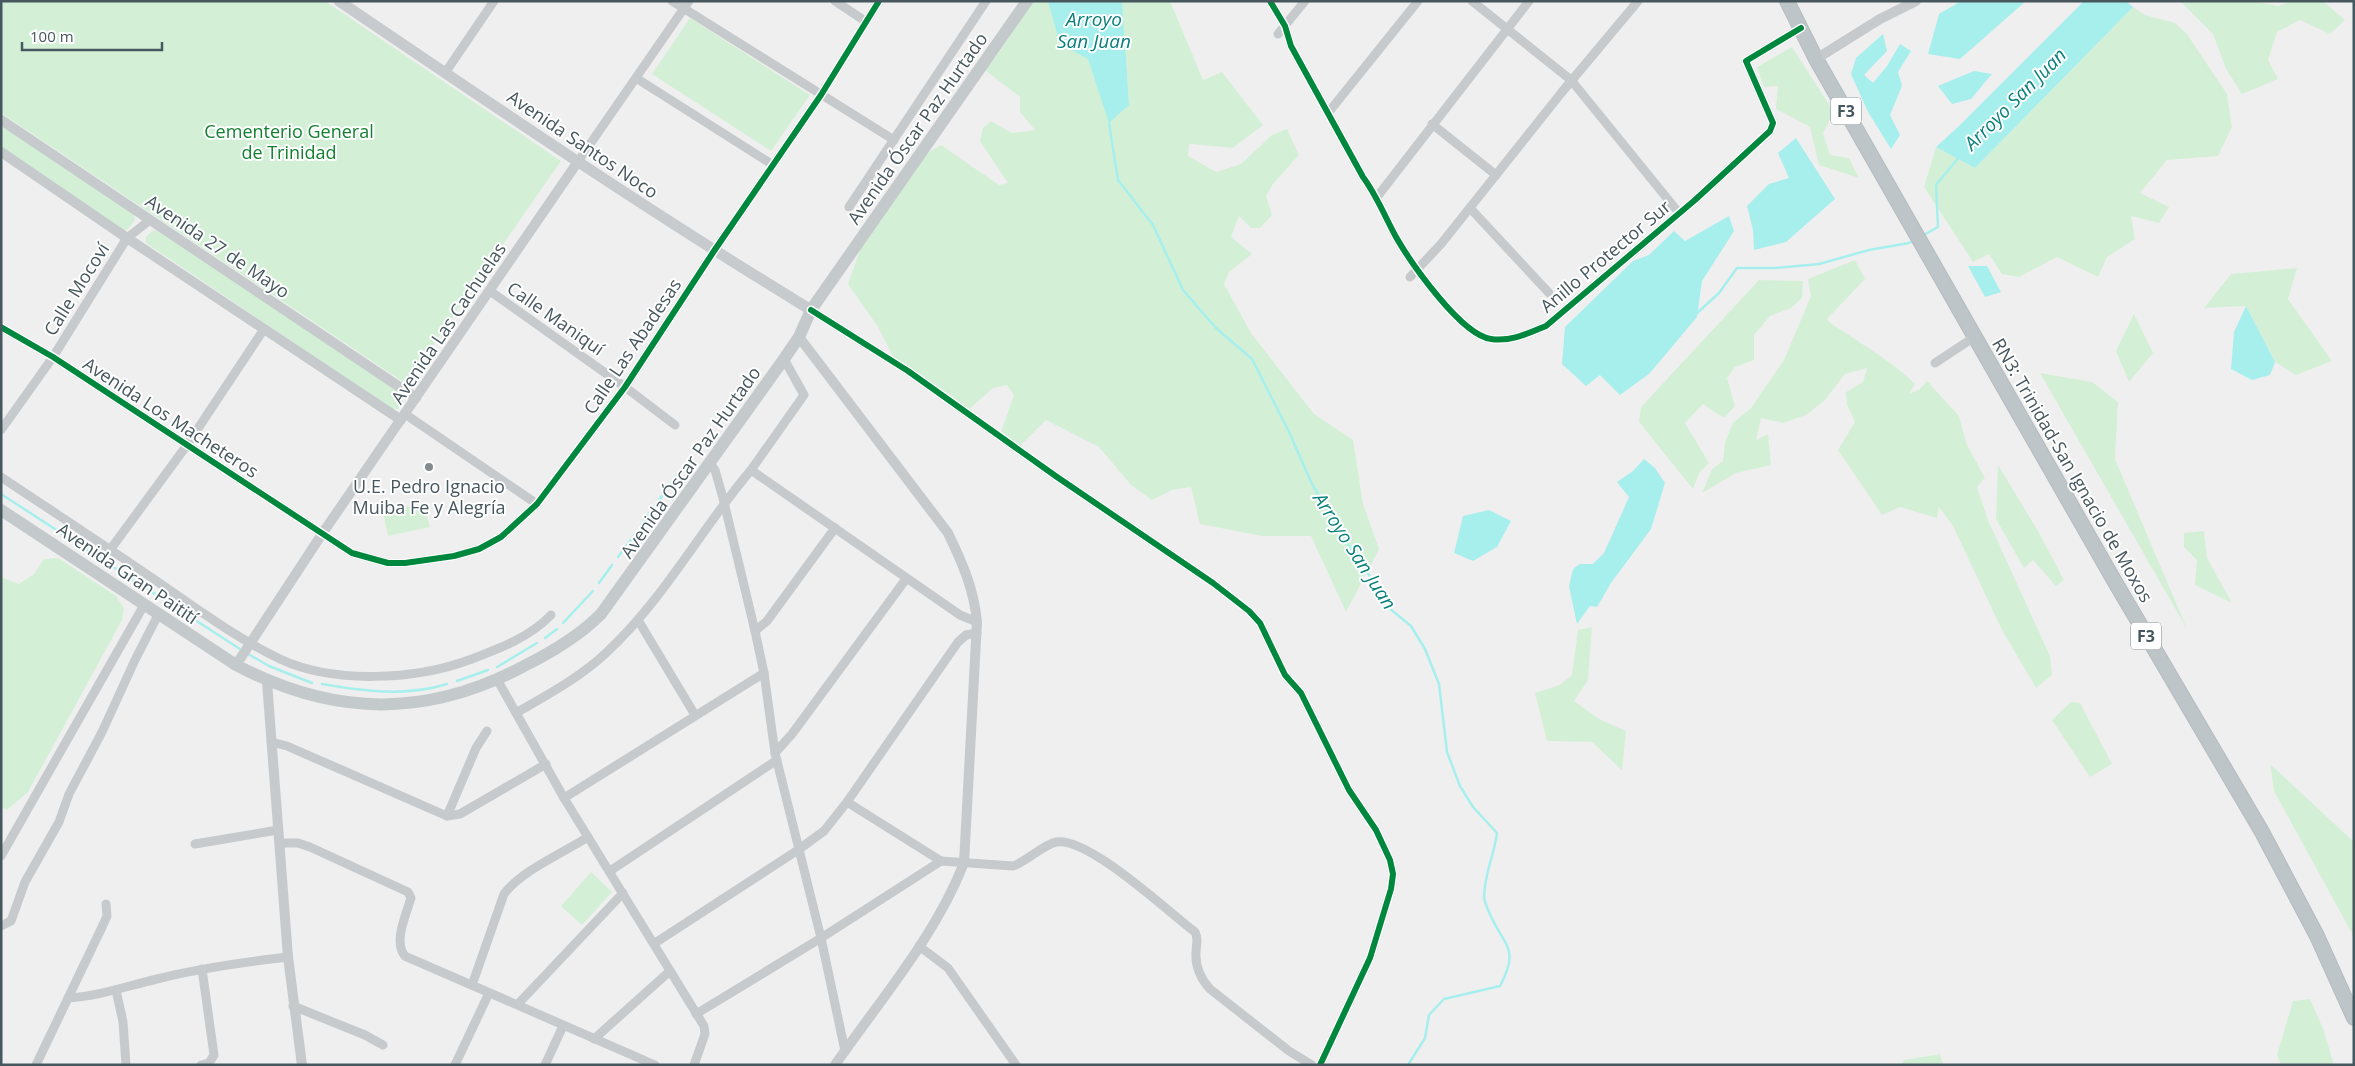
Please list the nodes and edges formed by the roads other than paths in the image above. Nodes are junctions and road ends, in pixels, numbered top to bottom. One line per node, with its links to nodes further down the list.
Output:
1 (339, 1): 23 (main road, Avenida Santos Noco)
2 (494, 1): 23 (street)
3 (672, 1): 16 (street)
4 (835, 1): 17 (street)
5 (878, 1): 17 (street, Calle Las Abadesas)
6 (986, 1): 30 (street)
7 (1027, 1): 46 (main road, Avenida Óscar Paz Hurtado)
8 (1270, 1): 18 (street, Anillo Protector Sur)
9 (1305, 1): 18 (street)
10 (1418, 1): 27 (street)
11 (1472, 1): 20 (street)
12 (1529, 1): 20 (street)
13 (1638, 1): 25 (street)
14 (1787, 1): 19 (highway, F3)
15 (1916, 1): 22 (street)
16 (686, 5): 24 (street, Avenida Las Cachuelas); 26 (street)
17 (865, 21): 26 (street, Calle Las Abadesas)
18 (1285, 26): 21 (street); 27 (street, Anillo Protector Sur)
19 (1801, 28): 22 (highway, F3); 38 (street, Anillo Protector Sur)
20 (1507, 30): 25 (street); 29 (street)
21 (1278, 34)
22 (1816, 59): 49 (highway, RN3: Trinidad-San Ignacio de Moxos / F3)
23 (445, 73): 32 (main road, Avenida Santos Noco)
24 (636, 78): 32 (street, Avenida Las Cachuelas); 33 (street)
25 (1571, 80): 34 (street); 38 (street)
26 (821, 95): 30 (street); 33 (street, Calle Las Abadesas)
27 (1328, 113): 35 (street, Anillo Protector Sur)
28 (1, 120): 39 (street, Avenida 27 de Mayo)
29 (1432, 124): 34 (street); 35 (street)
30 (894, 140): 36 (street)
31 (1, 152): 40 (street)
32 (577, 163): 41 (main road, Avenida Santos Noco); 44 (street, Avenida Las Cachuelas)
33 (773, 165): 41 (street, Calle Las Abadesas)
34 (1496, 175): 37 (street)
35 (1377, 197): 42 (street, Anillo Protector Sur)
36 (849, 207)
37 (1470, 208): 42 (street); 45 (street)
38 (1679, 213): 42 (street, Anillo Protector Sur)
39 (150, 220): 40 (street, Calle Mocoví); 55 (street, Avenida 27 de Mayo)
40 (127, 238): 48 (street); 51 (street, Calle Mocoví)
41 (714, 251): 46 (main road, Avenida Santos Noco); 54 (street, Calle Las Abadesas)
42 (1418, 270): 43 (street)
43 (1410, 277)
44 (490, 291): 54 (street, Calle Maniquí); 55 (street, Avenida Las Cachuelas)
45 (1549, 294)
46 (811, 310): 50 (main road, Avenida Óscar Paz Hurtado); 133 (street)
47 (1, 327): 51 (street, Avenida Los Macheteros)
48 (264, 329): 56 (street); 59 (street)
49 (1976, 336): 53 (street); 116 (highway, RN3: Trinidad-San Ignacio de Moxos / F3)
50 (799, 337): 52 (main road, Avenida Óscar Paz Hurtado); 74 (street)
51 (53, 357): 58 (street, Calle Mocoví); 59 (street, Avenida Los Macheteros)
52 (784, 359): 60 (main road, Avenida Óscar Paz Hurtado); 61 (street)
53 (1935, 363)
54 (625, 386): 57 (street, Calle Maniquí); 64 (street, Calle Las Abadesas)
55 (416, 398): 56 (street, Avenida Las Cachuelas)
56 (403, 417): 64 (street); 67 (street, Avenida Las Cachuelas)
57 (675, 425)
58 (1, 430)
59 (187, 445): 67 (street, Avenida Los Macheteros); 68 (street)
60 (712, 467): 63 (street); 80 (main road, Avenida Óscar Paz Hurtado)
61 (751, 470): 63 (street); 66 (street)
62 (1, 476): 68 (street)
63 (723, 500): 73 (street); 75 (street)
64 (537, 504): 67 (street, Calle Las Abadesas)
65 (1, 510): 70 (main road, Avenida Gran Paitití)
66 (835, 528): 69 (street); 75 (street)
67 (322, 534): 77 (street, Avenida Las Cachuelas)
68 (110, 550): 77 (street)
69 (906, 579): 74 (street); 86 (street)
70 (144, 605): 71 (main road, Avenida Gran Paitití); 96 (street)
71 (158, 615): 78 (main road, Avenida Gran Paitití); 102 (street)
72 (551, 615): 77 (street)
73 (638, 620): 82 (street); 83 (street)
74 (977, 622): 76 (street)
75 (755, 631): 79 (street)
76 (977, 632): 89 (street); 98 (street)
77 (249, 645): 78 (street, Avenida Las Cachuelas)
78 (238, 661): 81 (main road, Avenida Óscar Paz Hurtado)
79 (764, 673): 83 (street); 86 (street)
80 (498, 680): 81 (main road, Avenida Óscar Paz Hurtado); 82 (street)
81 (267, 682): 85 (street)
82 (516, 713): 87 (street)
83 (695, 715): 88 (street)
84 (487, 731): 90 (street)
85 (271, 742): 90 (street); 91 (street)
86 (776, 757): 95 (street); 99 (street)
87 (546, 764): 88 (street); 90 (street)
88 (564, 798): 92 (street)
89 (847, 802): 95 (street); 97 (street)
90 (447, 816)
91 (278, 830): 93 (street); 94 (street)
92 (588, 837): 99 (street); 109 (street)
93 (280, 843): 106 (street); 109 (street)
94 (195, 844)
95 (798, 850): 103 (street); 104 (street)
96 (1, 856)
97 (941, 861): 98 (street); 103 (street)
98 (964, 863): 105 (street); 132 (street)
99 (610, 871): 100 (street)
100 (623, 893): 104 (street); 113 (street)
101 (106, 904): 112 (street)
102 (1, 926)
103 (821, 938): 115 (street); 120 (street)
104 (655, 943): 108 (street)
105 (919, 946): 120 (street); 131 (street)
106 (288, 957): 107 (street); 114 (street)
107 (202, 969): 110 (street); 124 (street)
108 (670, 971): 115 (street); 118 (street)
109 (472, 985): 111 (street)
110 (116, 990): 112 (street); 123 (street)
111 (489, 993): 113 (street); 126 (street)
112 (68, 998): 122 (street)
113 (518, 1004): 117 (street)
114 (293, 1006): 119 (street); 125 (street)
115 (696, 1014): 129 (street)
116 (2354, 1018)
117 (563, 1026): 118 (street); 127 (street)
118 (594, 1039): 121 (street)
119 (383, 1045)
120 (845, 1051): 130 (street)
121 (636, 1061): 128 (street)
122 (36, 1065)
123 (126, 1065)
124 (201, 1065)
125 (302, 1065)
126 (455, 1065)
127 (545, 1065)
128 (654, 1065)
129 (694, 1065)
130 (835, 1065)
131 (1016, 1065)
132 (1312, 1065)
133 (1320, 1065)

